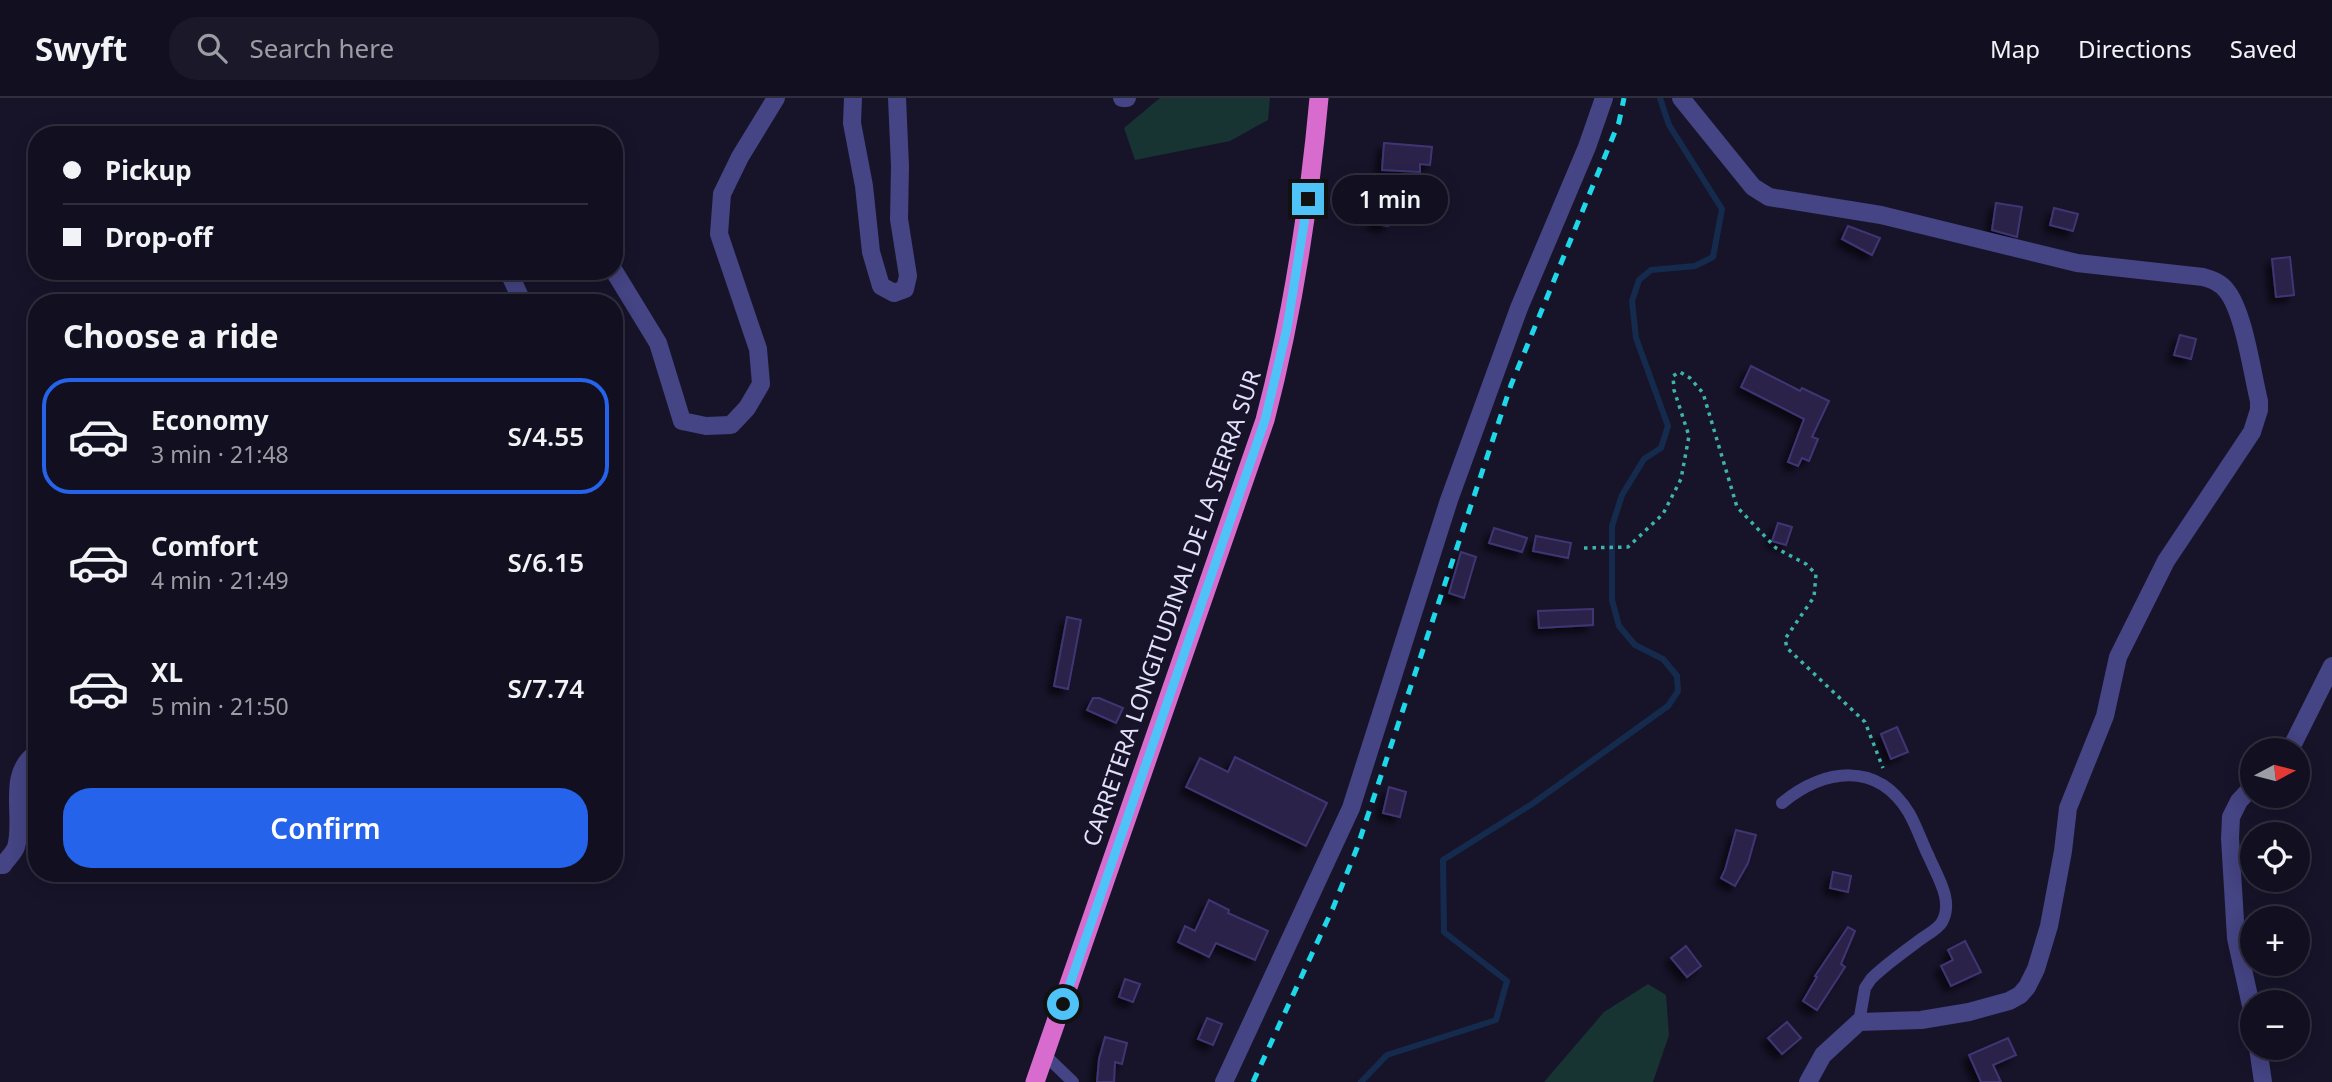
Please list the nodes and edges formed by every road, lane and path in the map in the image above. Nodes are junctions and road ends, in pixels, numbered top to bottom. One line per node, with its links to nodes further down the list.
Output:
1 (776, 98): 7 (street)
2 (853, 98): 3 (street)
3 (897, 98)
4 (1319, 98): 18 (highway, CARRETERA LONGITUDINAL DE LA SIERRA SUR)
5 (1604, 98): 22 (street)
6 (1681, 98): 17 (street)
7 (620, 280)
8 (1584, 548): 12 (path)
9 (2332, 666): 10 (street)
10 (2296, 738)
11 (28, 762): 15 (street)
12 (1892, 792): 14 (lane); 17 (lane)
13 (2240, 800): 16 (street)
14 (1782, 803)
15 (0, 865)
16 (2248, 990)
17 (1859, 1022): 23 (street)
18 (1045, 1055): 20 (highway, CARRETERA LONGITUDINAL DE LA SIERRA SUR); 21 (lane)
19 (2260, 1060): 24 (street)
20 (1035, 1082)
21 (1073, 1082)
22 (1224, 1082)
23 (1808, 1082)
24 (2263, 1082)

